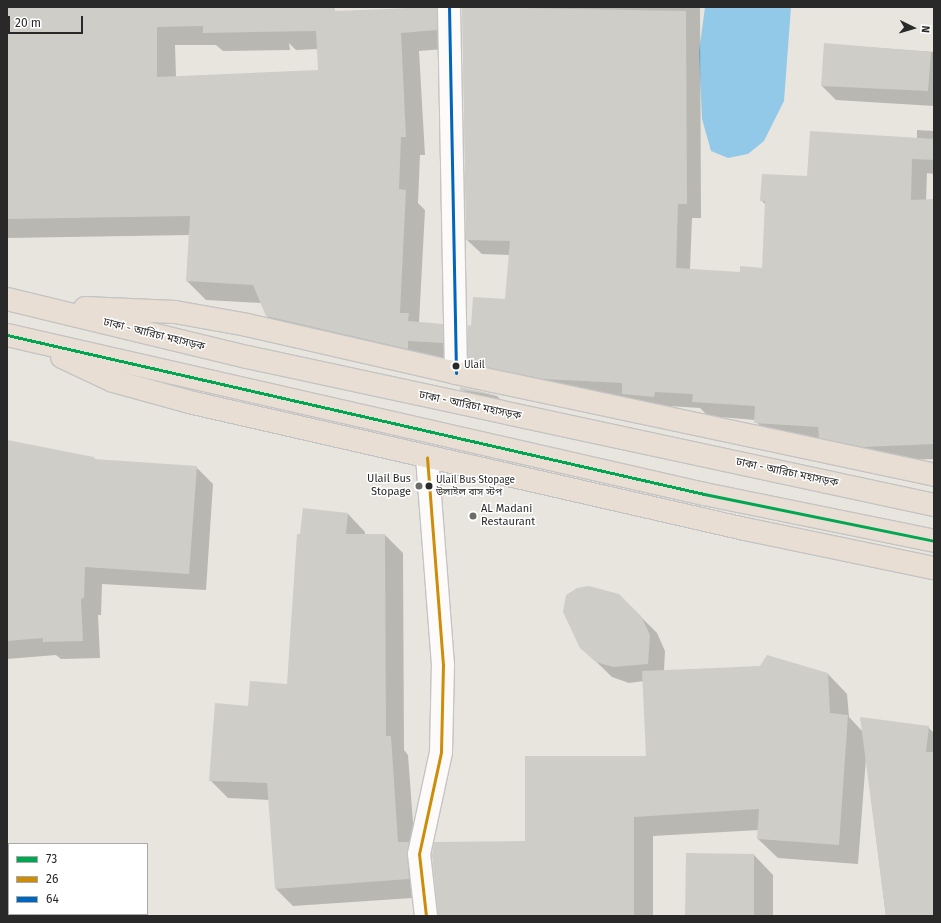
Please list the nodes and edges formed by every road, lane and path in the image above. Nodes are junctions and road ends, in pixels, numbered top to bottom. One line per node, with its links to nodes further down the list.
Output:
1 (449, 7): 5 (street)
2 (7, 299): 3 (highway, ঢাকা - আরিচা মহাসড়ক)
3 (34, 306): 5 (highway); 8 (highway, ঢাকা - আরিচা মহাসড়ক)
4 (17, 338): 6 (highway); 9 (highway)
5 (456, 373): 7 (highway)
6 (427, 458): 10 (highway); 11 (street)
7 (934, 475)
8 (934, 505)
9 (934, 541)
10 (934, 568)
11 (426, 916)

